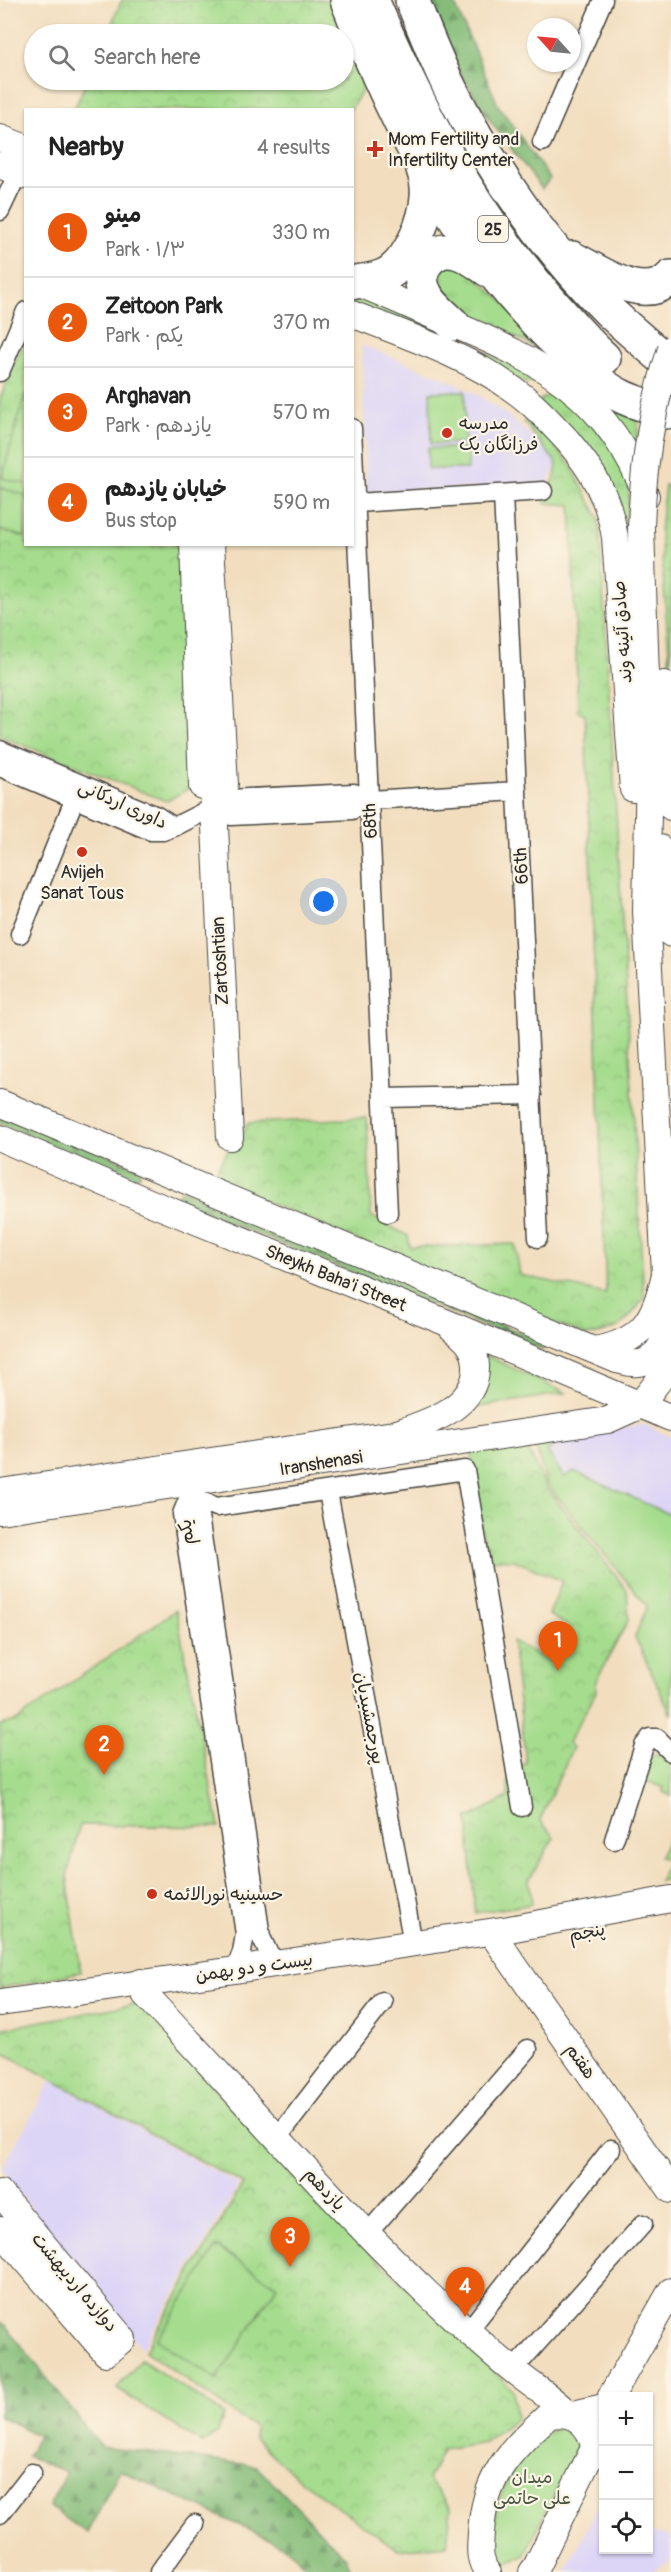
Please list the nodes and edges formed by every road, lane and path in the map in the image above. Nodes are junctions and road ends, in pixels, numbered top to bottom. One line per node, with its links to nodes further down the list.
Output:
1 (347, 0): 8 (highway)
2 (372, 0): 24 (highway, 25)
3 (412, 0): 11 (highway, 25)
4 (603, 0): 6 (street)
5 (0, 138): 7 (main road)
6 (542, 142)
7 (24, 147)
8 (423, 169): 12 (highway); 14 (highway)
9 (14, 171): 10 (street)
10 (0, 211)
11 (557, 251): 13 (highway); 18 (highway); 21 (highway, 25)
12 (493, 274): 17 (highway); 24 (highway)
13 (671, 277)
14 (354, 282): 17 (main road)
15 (354, 315): 23 (main road, صادق آئینه وند)
16 (24, 316): 22 (street)
17 (453, 324): 20 (main road)
18 (671, 338)
19 (671, 349): 29 (main road, bridge)
20 (534, 361): 23 (main road); 29 (main road)
21 (671, 365)
22 (0, 372)
23 (513, 389): 40 (main road, صادق آئینه وند)
24 (669, 414)
25 (354, 466): 28 (street, 68th)
26 (543, 491): 27 (street)
27 (503, 495): 28 (street); 35 (street, 66th)
28 (356, 503): 37 (street, 68th)
29 (648, 528): 38 (main road); 40 (main road, صادق آئینه وند)
30 (193, 546): 36 (main road, Zartoshtian)
31 (212, 546): 36 (main road)
32 (0, 750): 34 (street, داوری اردکانی)
33 (0, 766): 34 (street, داوری اردکانی)
34 (78, 791): 36 (street, داوری اردکانی); 41 (street)
35 (517, 791): 37 (street); 43 (street, 66th)
36 (213, 797): 37 (street); 46 (main road, Zartoshtian)
37 (370, 800): 44 (street, 68th)
38 (671, 807)
39 (671, 888): 40 (main road, صادق آئینه وند)
40 (662, 921): 42 (main road, صادق آئینه وند)
41 (20, 934)
42 (662, 1049): 54 (main road, صادق آئینه وند)
43 (532, 1095): 44 (street); 51 (street, 66th)
44 (383, 1098): 50 (street, 68th)
45 (0, 1103): 48 (main road, Sheykh Baha'i Street)
46 (230, 1137)
47 (0, 1138): 49 (main road, Sheykh Baha'i Street)
48 (161, 1172): 49 (main road); 53 (main road, Sheykh Baha'i Street)
49 (149, 1202): 52 (main road, Sheykh Baha'i Street)
50 (388, 1213)
51 (538, 1238)
52 (445, 1322): 56 (main road, Sheykh Baha'i Street); 58 (main road, Iranshenasi)
53 (531, 1325): 54 (main road, Sheykh Baha'i Street); 56 (main road)
54 (586, 1347)
55 (671, 1365): 56 (main road)
56 (639, 1406): 57 (main road, Sheykh Baha'i Street); 58 (main road, Iranshenasi)
57 (671, 1418)
58 (186, 1482): 59 (main road, Iranshenasi); 60 (street); 61 (main road, Iranshenasi); 69 (street, یکم); 70 (street, یکم)
59 (0, 1492)
60 (328, 1492): 63 (street); 68 (street, پورجمشیدیان)
61 (0, 1511)
62 (671, 1752): 64 (street)
63 (522, 1806)
64 (614, 1840)
65 (671, 1899): 67 (main road, پنجم)
66 (671, 1916): 67 (main road, پنجم)
67 (506, 1938): 68 (main road, بیست و دو بهمن); 71 (main road, بیست و دو بهمن); 78 (main road, هفتم); 79 (main road, هفتم)
68 (413, 1943): 69 (main road, بیست و دو بهمن)
69 (279, 1964): 70 (main road, بیست و دو بهمن)
70 (235, 1970): 71 (main road, بیست و دو بهمن)
71 (143, 1988): 72 (main road, بیست و دو بهمن); 74 (main road, بیست و دو بهمن); 76 (main road, یازدهم)
72 (0, 2002)
73 (383, 2002): 76 (street)
74 (0, 2016)
75 (528, 2049): 83 (street)
76 (278, 2137): 83 (main road, یازدهم)
77 (611, 2149): 86 (street)
78 (671, 2158)
79 (671, 2190)
80 (0, 2193): 82 (main road, دوازده اردیبهشت)
81 (643, 2224): 87 (street)
82 (0, 2229)
83 (367, 2234): 86 (main road, یازدهم)
84 (671, 2291): 88 (main road)
85 (671, 2328): 89 (main road)
86 (468, 2331): 87 (main road, یازدهم)
87 (519, 2375): 91 (main road, یازدهم); 92 (main road)
88 (614, 2392)
89 (633, 2392)
90 (599, 2408): 91 (main road)
91 (569, 2415): 92 (main road); 93 (main road, یازدهم)
92 (524, 2440): 97 (main road)
93 (599, 2441): 98 (main road)
94 (32, 2473): 95 (street)
95 (0, 2514)
96 (195, 2524): 99 (street)
97 (483, 2567)
98 (534, 2570)
99 (159, 2572)

